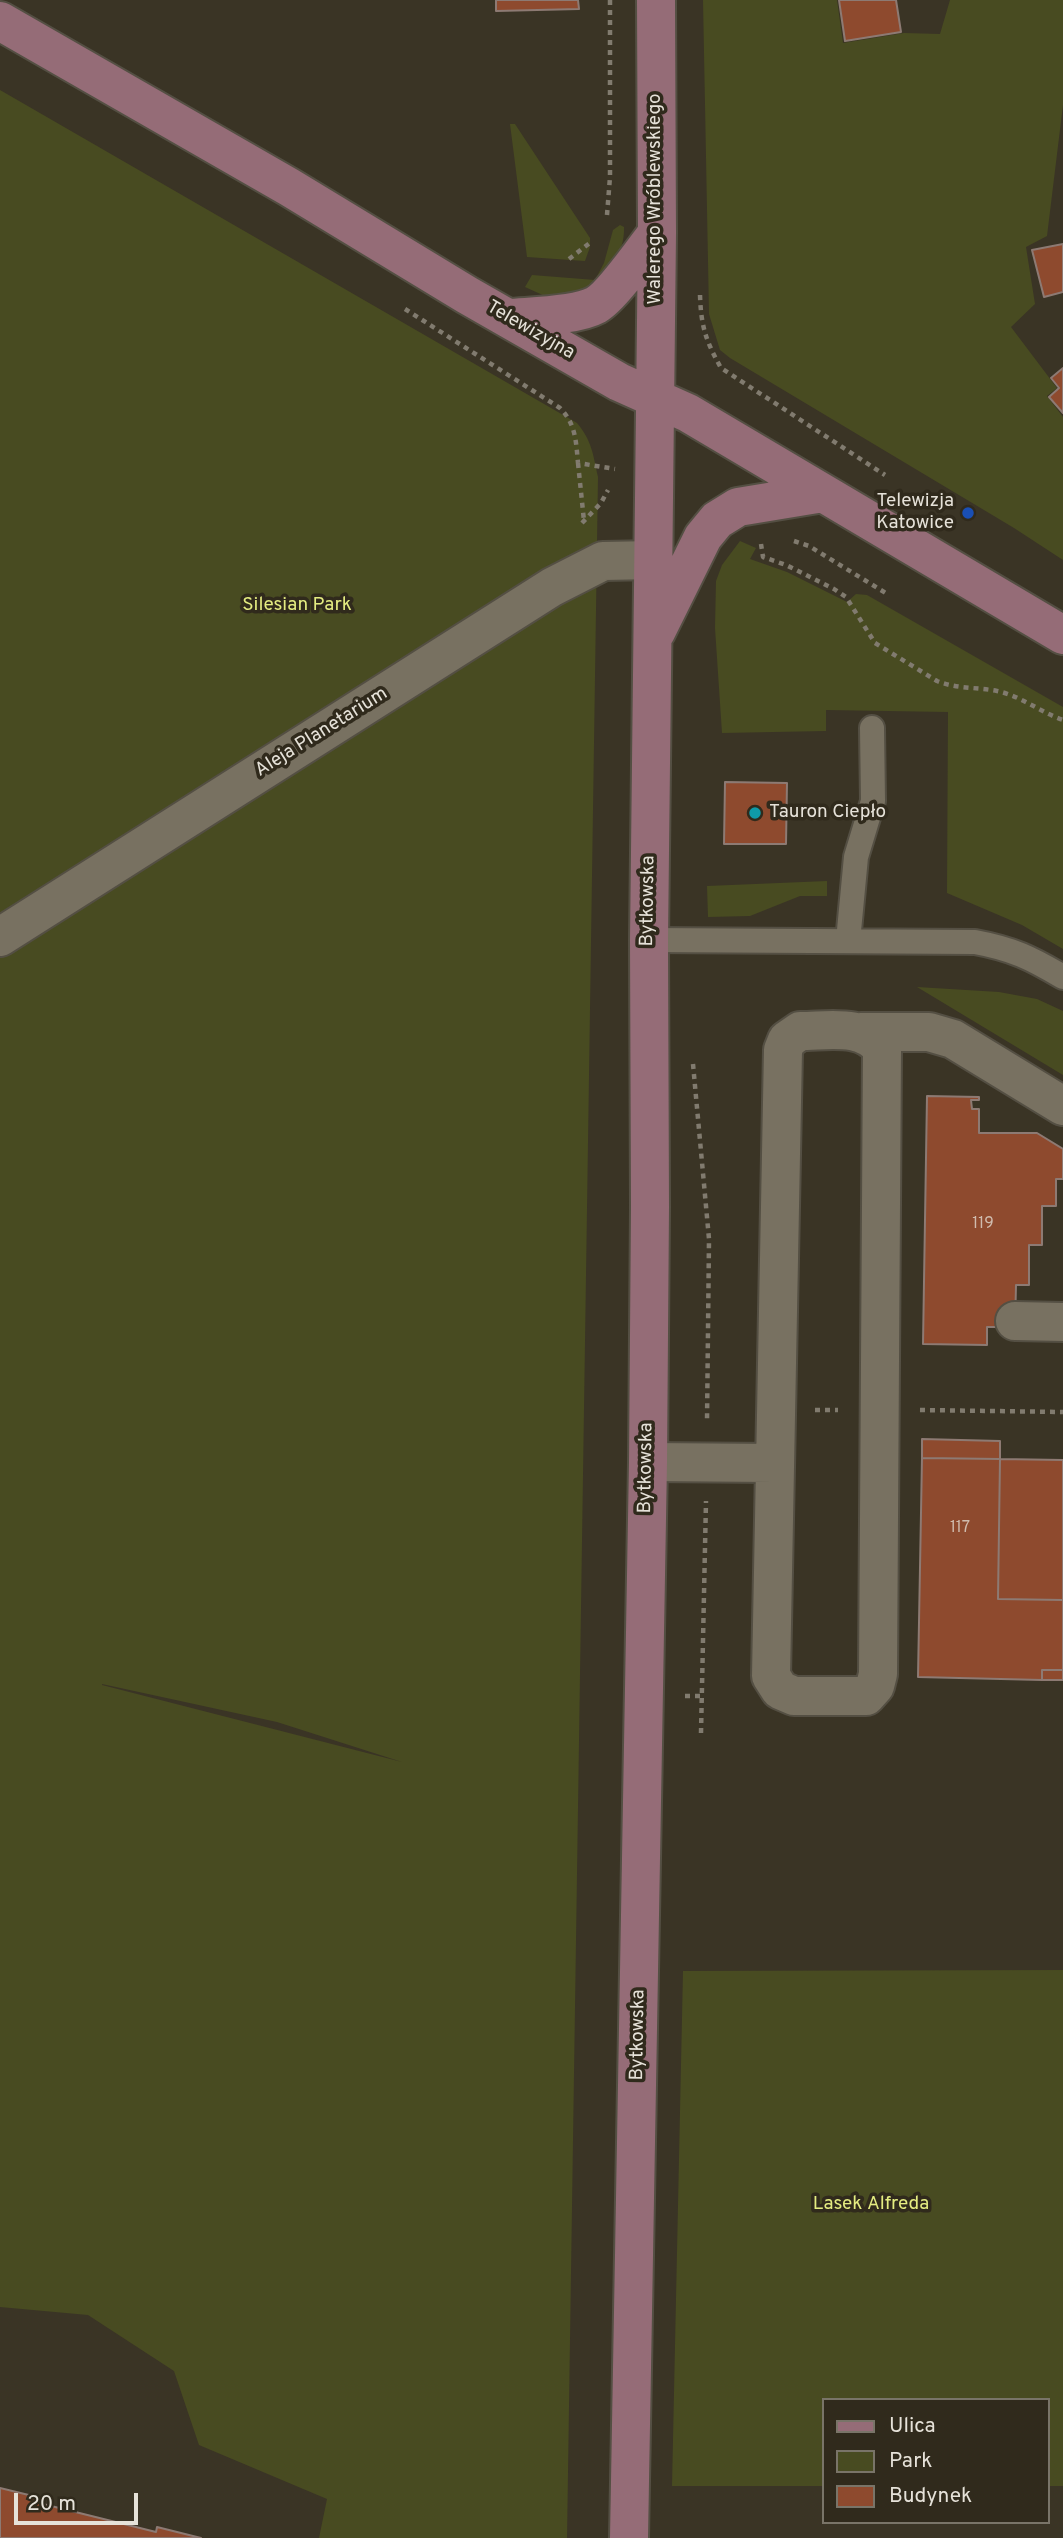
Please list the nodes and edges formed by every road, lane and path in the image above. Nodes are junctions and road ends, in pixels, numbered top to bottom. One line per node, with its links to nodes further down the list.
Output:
1 (610, 0): 4 (path)
2 (656, 0): 5 (street, Walerego Wróblewskiego)
3 (0, 21): 9 (street, Telewizyjna)
4 (607, 215)
5 (657, 233): 9 (street); 10 (street, Walerego Wróblewskiego)
6 (590, 242): 7 (path)
7 (569, 259)
8 (700, 290): 12 (path)
9 (509, 318): 10 (street, Telewizyjna)
10 (655, 398): 14 (street, Telewizyjna); 17 (street, Bytkowska)
11 (579, 464): 13 (path)
12 (885, 475)
13 (608, 490)
14 (823, 493): 19 (street, Telewizyjna); 20 (street)
15 (788, 538): 18 (path)
16 (762, 549): 21 (path)
17 (654, 561): 20 (street, Bytkowska); 23 (street, Aleja Planetarium)
18 (889, 595)
19 (1063, 635)
20 (652, 640): 24 (street, Bytkowska)
21 (1063, 720)
22 (872, 728): 25 (lane)
23 (0, 937)
24 (649, 940): 25 (lane); 32 (street, Bytkowska)
25 (848, 941): 26 (lane)
26 (1063, 977)
27 (861, 1032): 29 (street); 34 (street); 34 (street)
28 (693, 1059): 33 (path)
29 (1063, 1106)
30 (1015, 1321): 31 (street)
31 (1063, 1322)
32 (648, 1462): 33 (street); 38 (street, Bytkowska)
33 (707, 1463): 34 (street); 36 (path)
34 (774, 1464)
35 (688, 1696): 36 (path)
36 (702, 1696): 37 (path)
37 (701, 1733)
38 (629, 2520): 39 (lane)
39 (652, 2538)

